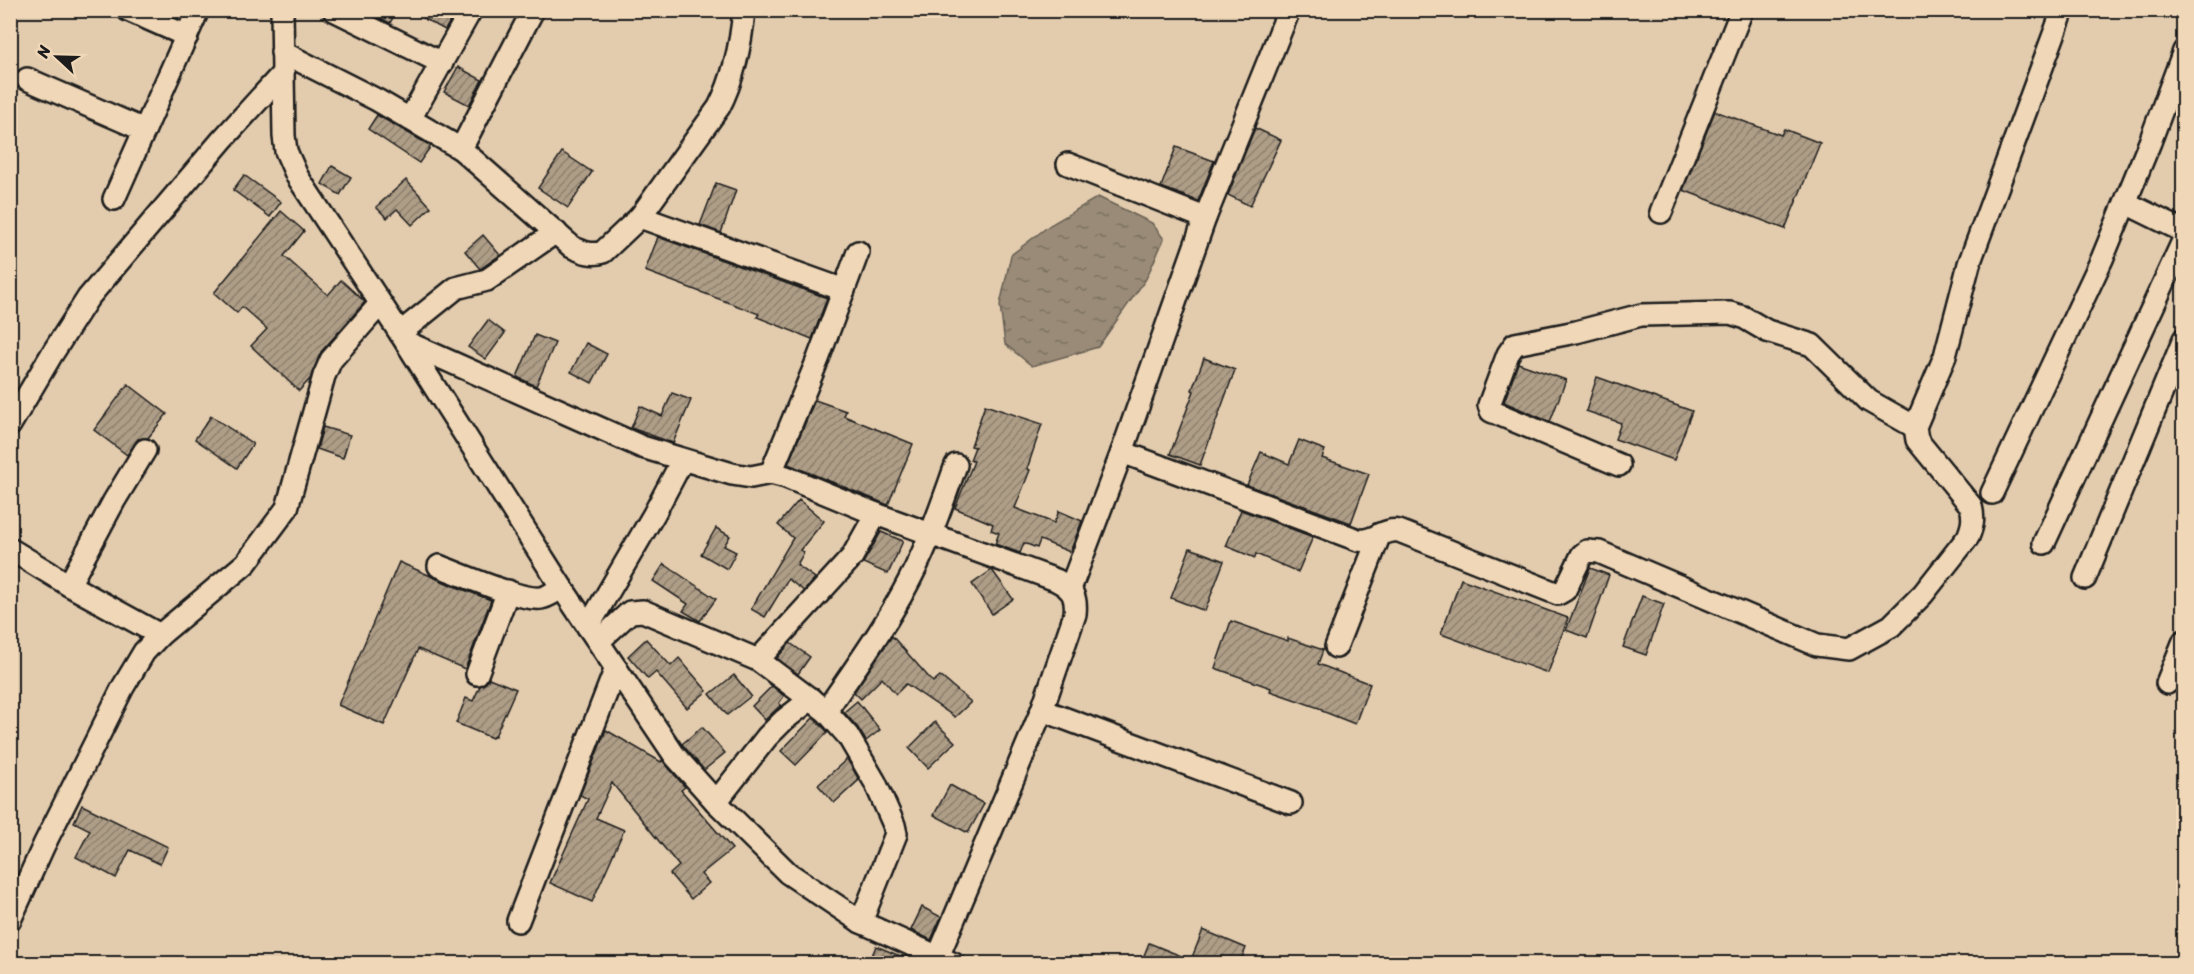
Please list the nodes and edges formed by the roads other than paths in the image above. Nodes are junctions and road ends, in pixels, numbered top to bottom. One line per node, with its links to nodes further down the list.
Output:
1 (128, 10): 11 (street)
2 (198, 10): 11 (street)
3 (282, 10): 13 (street)
4 (334, 10): 14 (street)
5 (471, 10): 14 (street)
6 (533, 10): 18 (street)
7 (744, 10): 23 (street)
8 (1289, 10): 24 (street)
9 (1742, 10): 22 (street)
10 (2063, 10): 34 (street)
11 (187, 36): 17 (street)
12 (2184, 51): 21 (street)
13 (282, 62): 16 (street); 30 (street); 33 (street)
14 (442, 63): 16 (street)
15 (27, 79): 17 (street)
16 (410, 119): 18 (street)
17 (144, 130): 20 (street)
18 (461, 149): 25 (street)
19 (1068, 164): 24 (street)
20 (114, 199)
21 (2126, 203): 26 (street); 41 (street)
22 (1661, 212)
23 (640, 217): 25 (street); 29 (street)
24 (1205, 218): 36 (street)
25 (556, 232): 31 (street)
26 (2184, 233)
27 (2184, 239): 45 (street)
28 (858, 252): 29 (street)
29 (844, 290): 40 (street)
30 (381, 304): 31 (street); 54 (street)
31 (403, 337): 37 (street); 50 (street)
32 (2184, 339): 48 (street)
33 (10, 425)
34 (1915, 427): 39 (street); 44 (street)
35 (145, 450): 49 (street)
36 (1122, 452): 44 (street); 51 (street)
37 (682, 460): 40 (street); 53 (street)
38 (956, 465): 43 (street)
39 (1618, 465)
40 (771, 473): 42 (street)
41 (1992, 493)
42 (876, 514): 43 (street); 57 (street)
43 (931, 534): 51 (street); 61 (street)
44 (1380, 534): 56 (street)
45 (2044, 543)
46 (10, 549): 49 (street)
47 (439, 566): 52 (street)
48 (2085, 578)
49 (69, 585): 54 (street)
50 (562, 588): 52 (street); 53 (street)
51 (1070, 589): 62 (street)
52 (508, 591): 59 (street)
53 (594, 634): 57 (street); 58 (street)
54 (160, 635): 65 (street)
55 (2184, 640): 60 (street)
56 (1336, 647)
57 (758, 660): 61 (street)
58 (616, 668): 63 (street); 66 (street)
59 (477, 674)
60 (2167, 683)
61 (819, 705): 63 (street); 67 (street)
62 (1042, 710): 64 (street); 68 (street)
63 (716, 802): 67 (street)
64 (1291, 803)
65 (10, 920)
66 (518, 921)
67 (861, 922): 68 (street)
68 (946, 960)

